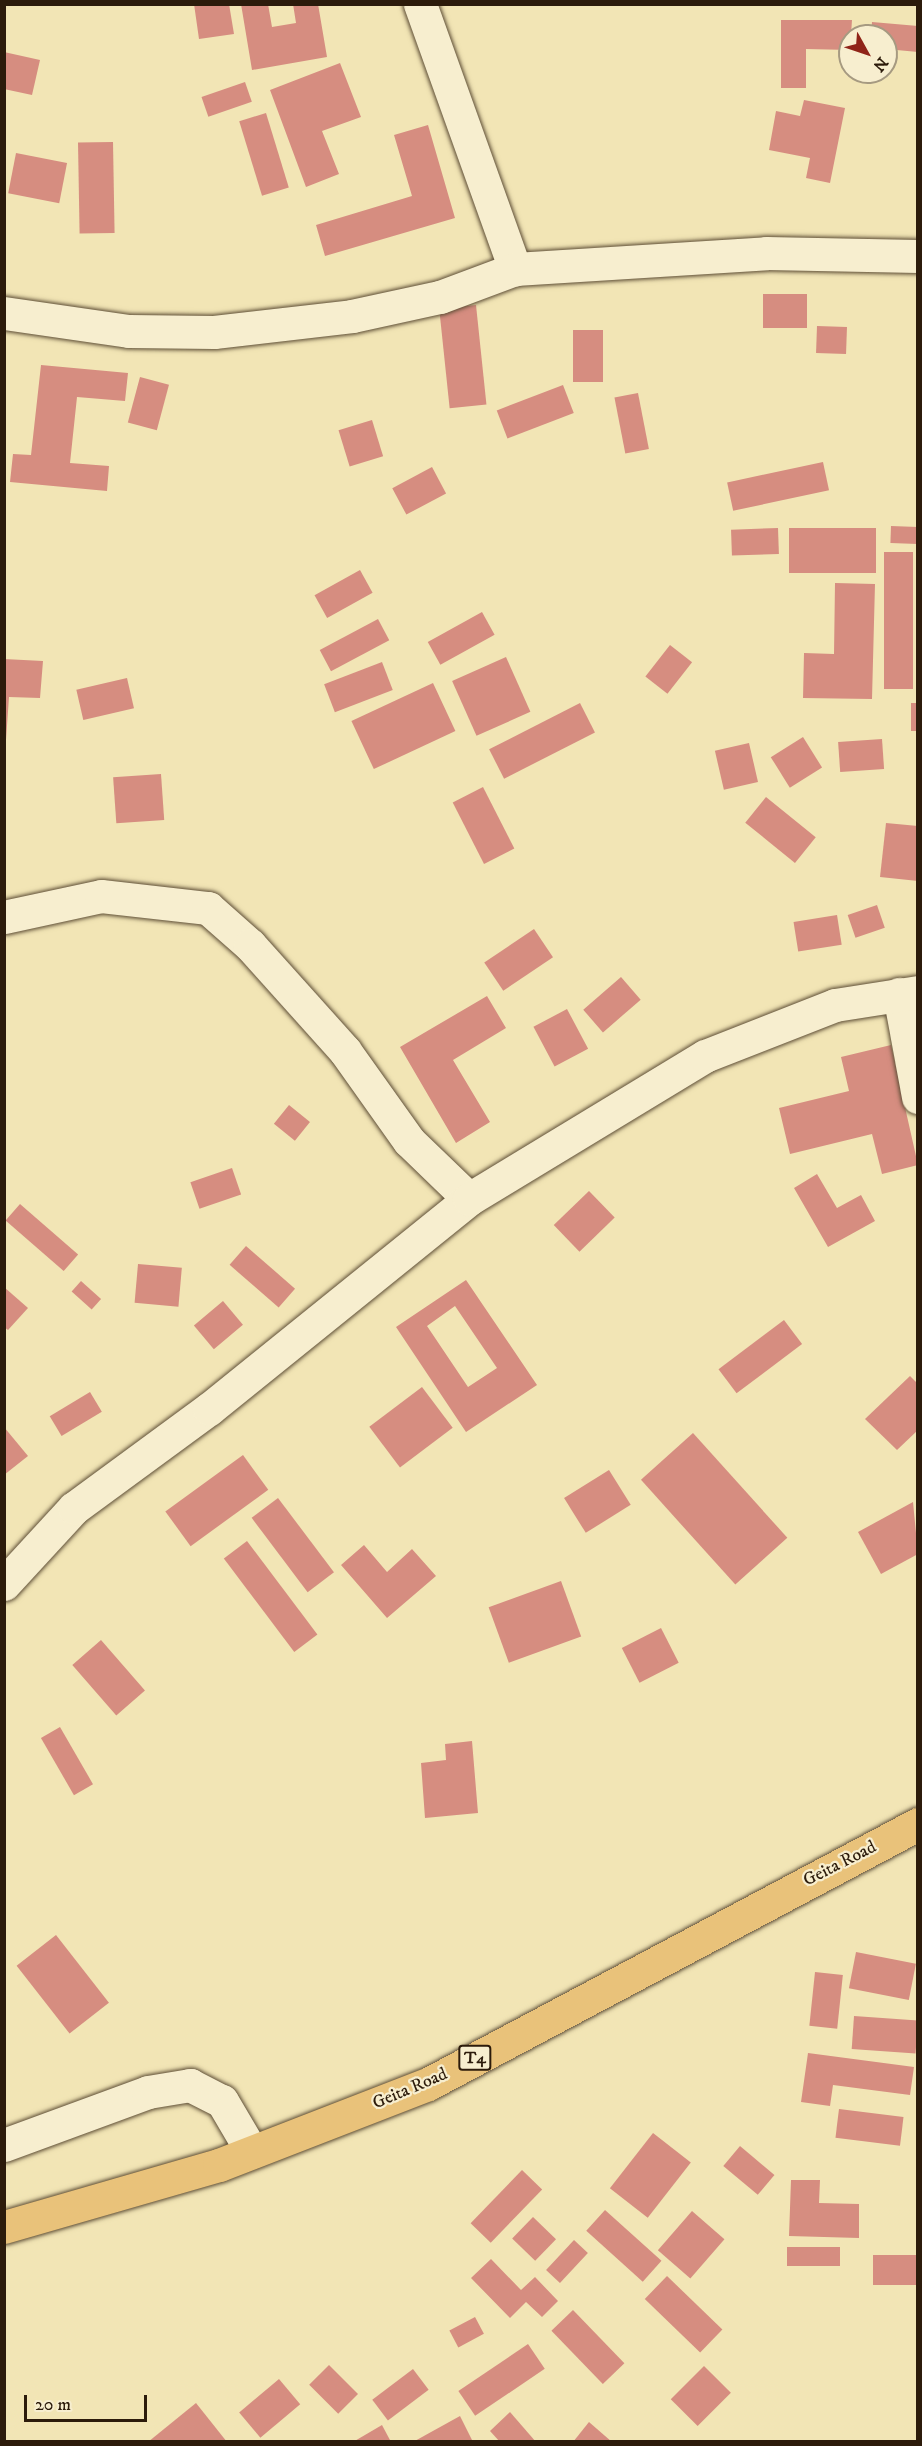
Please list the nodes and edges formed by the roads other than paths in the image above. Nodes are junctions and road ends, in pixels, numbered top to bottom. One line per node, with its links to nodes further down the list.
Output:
1 (420, 4): 3 (street)
2 (918, 256): 3 (street)
3 (515, 269): 4 (street)
4 (4, 313)
5 (4, 917): 8 (street)
6 (908, 993): 7 (street); 8 (street)
7 (918, 1097)
8 (469, 1199): 9 (street)
9 (4, 1584)
10 (918, 1824): 12 (highway, Geita Road / T4)
11 (4, 2145): 12 (street)
12 (252, 2152): 13 (highway, Geita Road / T4)
13 (4, 2227)

